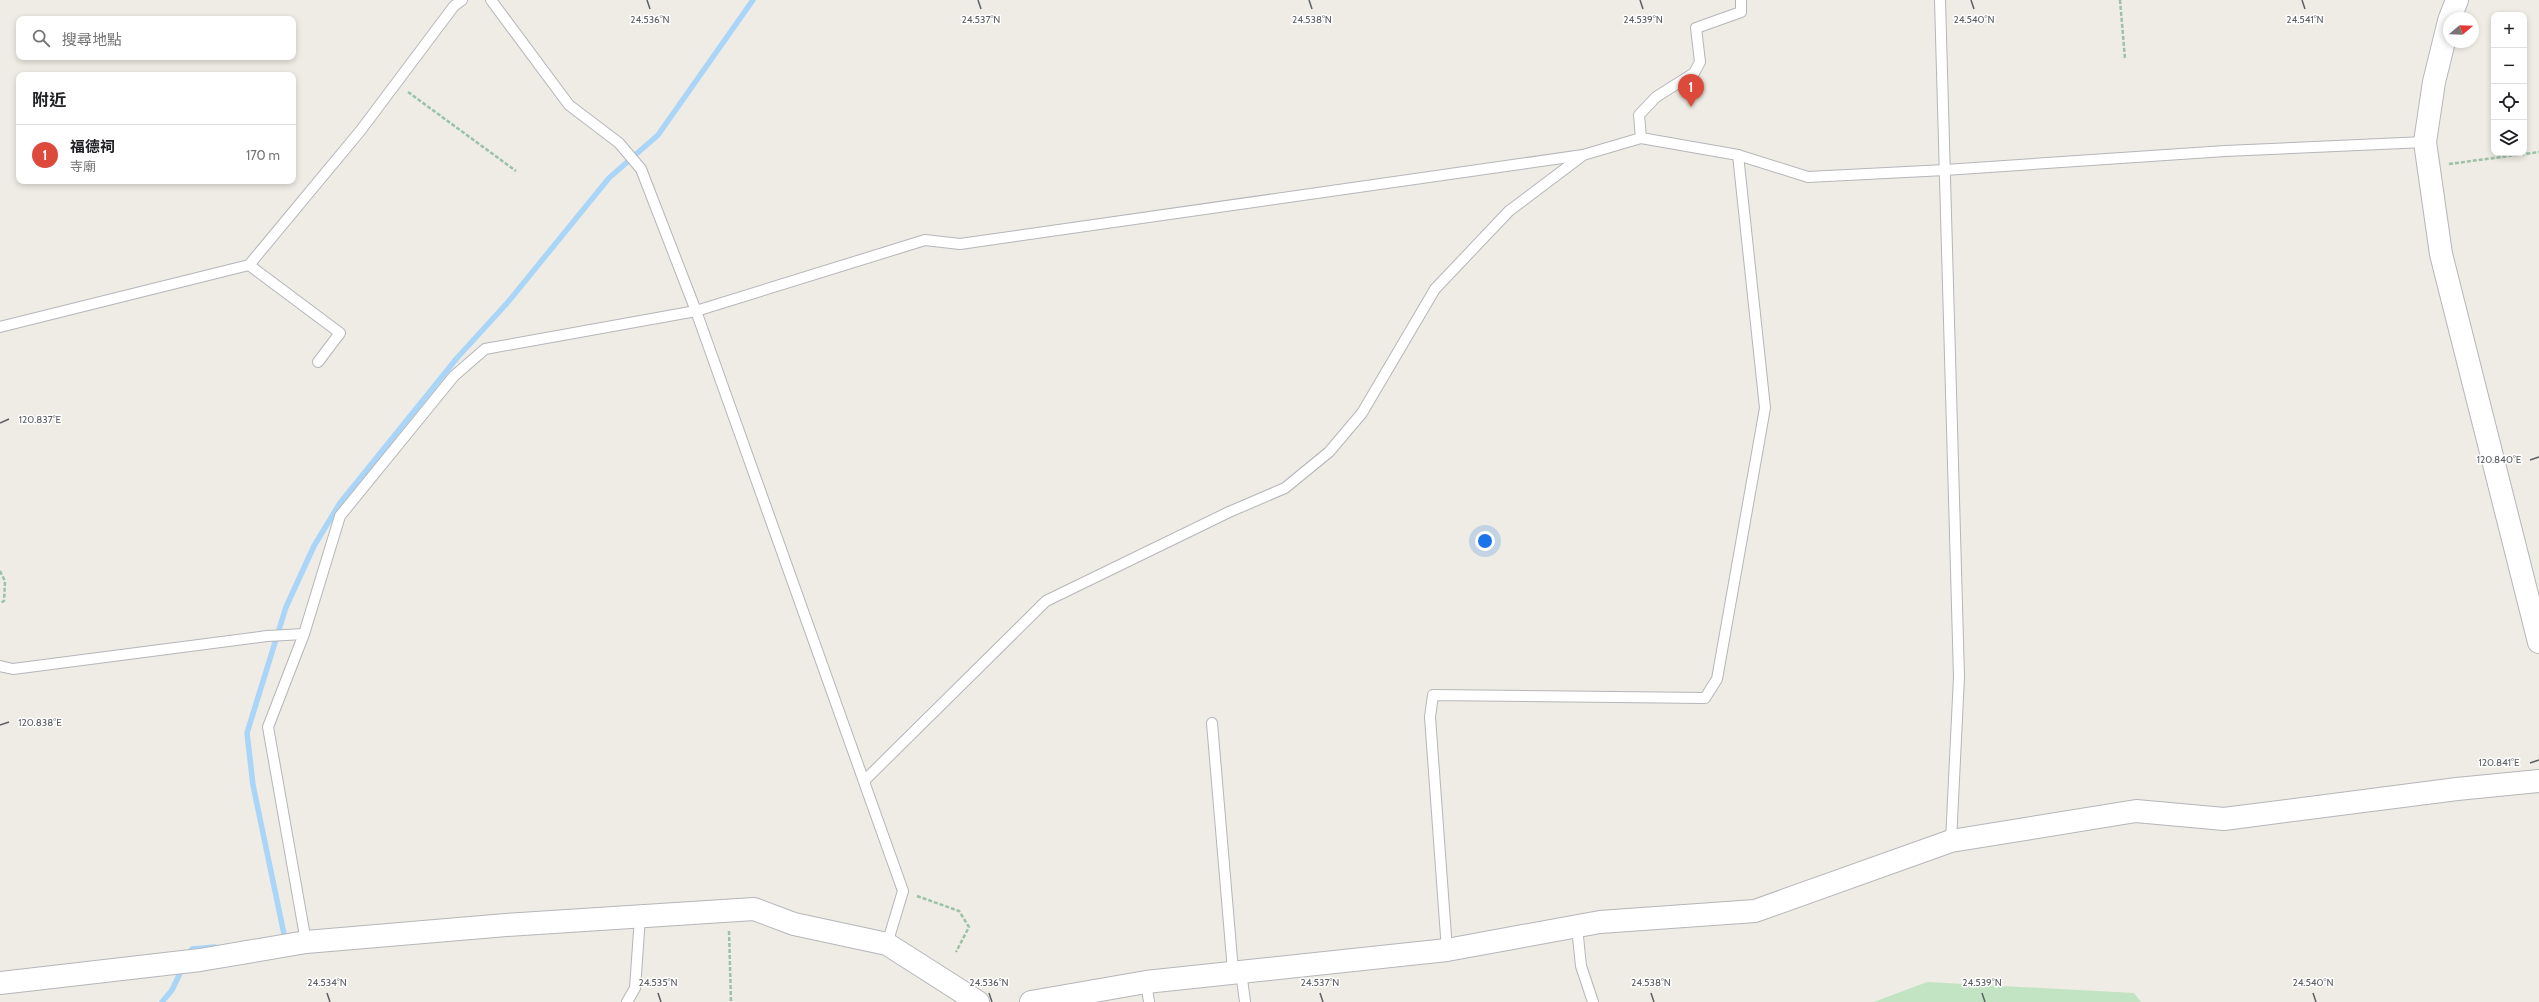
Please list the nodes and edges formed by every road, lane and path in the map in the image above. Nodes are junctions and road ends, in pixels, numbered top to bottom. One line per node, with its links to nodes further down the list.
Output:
1 (462, 0): 10 (lane)
2 (491, 0): 20 (lane)
3 (1741, 0): 11 (lane)
4 (1940, 0): 17 (lane)
5 (2120, 0): 9 (path)
6 (2457, 0): 7 (street)
7 (2452, 12)
8 (2443, 44): 12 (street)
9 (2125, 59)
10 (396, 84): 18 (path); 19 (lane)
11 (1641, 138): 14 (lane); 15 (lane)
12 (2425, 142): 16 (street); 17 (lane)
13 (2539, 152): 16 (path)
14 (1583, 155): 20 (lane); 30 (lane)
15 (1738, 155): 17 (lane); 39 (lane)
16 (2428, 167): 25 (street)
17 (1945, 170): 32 (lane)
18 (516, 171)
19 (249, 265): 21 (lane); 22 (lane)
20 (696, 311): 26 (lane); 30 (lane)
21 (0, 327)
22 (318, 362)
23 (0, 571): 24 (path)
24 (0, 603)
25 (2535, 606): 27 (street)
26 (304, 634): 28 (lane); 37 (lane)
27 (2539, 642)
28 (0, 666)
29 (1212, 723): 41 (lane)
30 (865, 780): 33 (lane)
31 (2539, 781): 32 (street)
32 (1951, 841): 36 (street)
33 (903, 892): 38 (lane); 40 (path)
34 (728, 911): 35 (street); 38 (street); 45 (path)
35 (640, 917): 37 (street); 44 (lane)
36 (1577, 927): 39 (street); 49 (lane)
37 (306, 942): 42 (street)
38 (887, 944): 46 (street)
39 (1448, 950): 41 (street)
40 (956, 952)
41 (1237, 971): 43 (street); 48 (lane)
42 (0, 983)
43 (1147, 992): 47 (street)
44 (627, 1002)
45 (731, 1002)
46 (978, 1002)
47 (1030, 1002)
48 (1245, 1002)
49 (1593, 1002)

